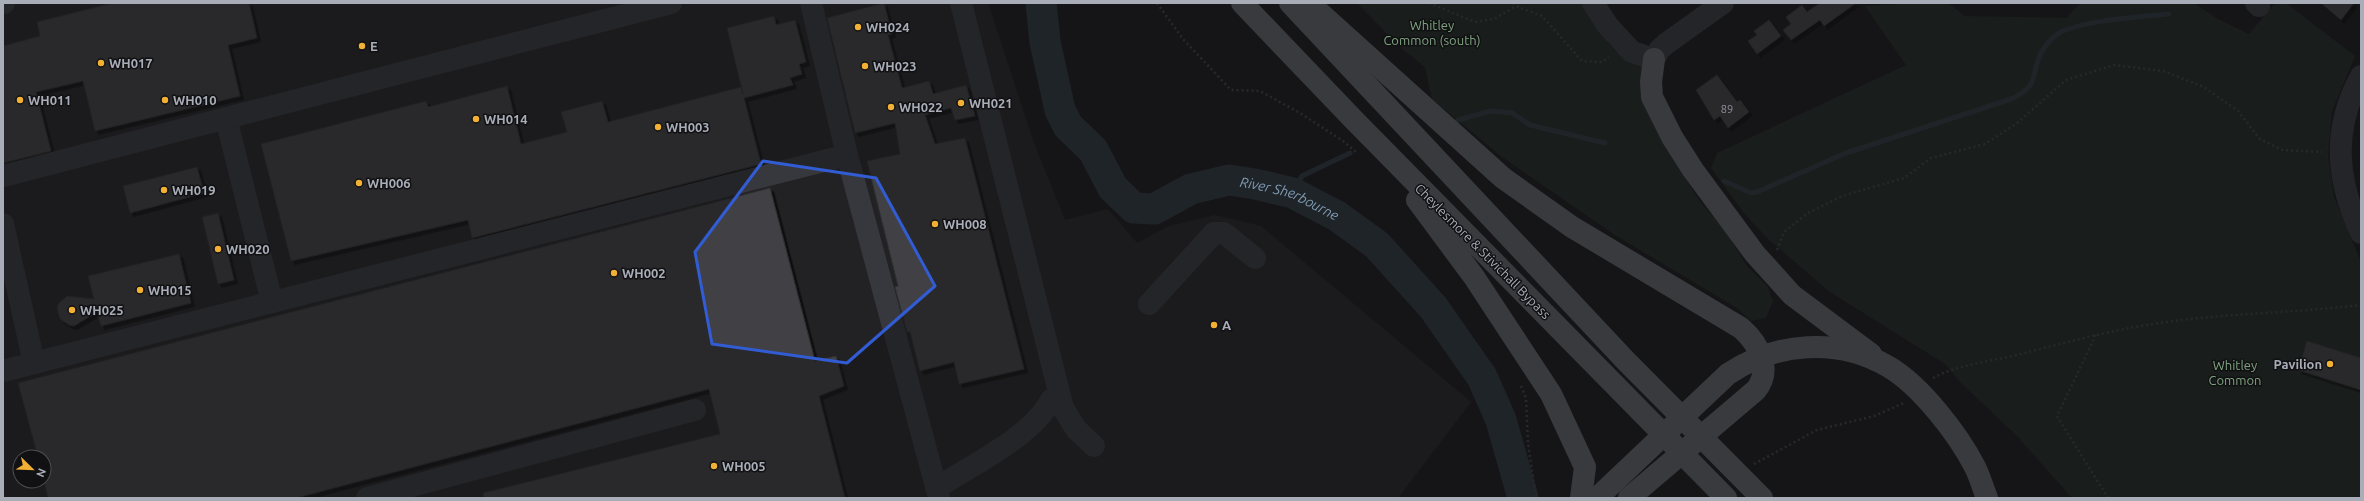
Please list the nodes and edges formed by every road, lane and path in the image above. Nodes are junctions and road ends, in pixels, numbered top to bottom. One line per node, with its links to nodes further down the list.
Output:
1 (671, 3): 16 (street)
2 (811, 3): 19 (street)
3 (961, 3): 39 (street)
4 (1157, 3): 20 (path)
5 (1242, 3): 17 (highway, Cheylesmore & Stivichall Bypass)
6 (1290, 3): 47 (highway, Cheylesmore & Stivichall Bypass)
7 (1309, 3): 30 (highway)
8 (1429, 3): 12 (path)
9 (1513, 3): 12 (path)
10 (1593, 3): 13 (street)
11 (1723, 3): 14 (street)
12 (1516, 6): 13 (path)
13 (1624, 46): 14 (street)
14 (1654, 59): 32 (highway)
15 (2361, 76): 18 (street)
16 (226, 118): 21 (street); 26 (street)
17 (1370, 136): 43 (highway); 46 (highway, Cheylesmore & Stivichall Bypass)
18 (2340, 153): 23 (street); 24 (path)
19 (847, 155): 26 (street); 40 (street)
20 (1359, 155)
21 (3, 176)
22 (3, 224): 31 (street)
23 (2361, 233)
24 (1774, 256)
25 (1255, 258): 27 (street)
26 (272, 302): 31 (street)
27 (1149, 304)
28 (2361, 305): 29 (path)
29 (2096, 335): 35 (path); 49 (path)
30 (1761, 356): 32 (highway); 44 (highway); 45 (highway)
31 (34, 363): 33 (street)
32 (1889, 367): 35 (highway)
33 (3, 371)
34 (1520, 385): 42 (path)
35 (1917, 391): 38 (path); 48 (highway)
36 (1051, 400): 40 (street)
37 (695, 410): 41 (street)
38 (1806, 434)
39 (1094, 446)
40 (938, 493)
41 (367, 498)
42 (1536, 498)
43 (1581, 498)
44 (1597, 498)
45 (1629, 498)
46 (1726, 498)
47 (1762, 498)
48 (1987, 498)
49 (2108, 498)

